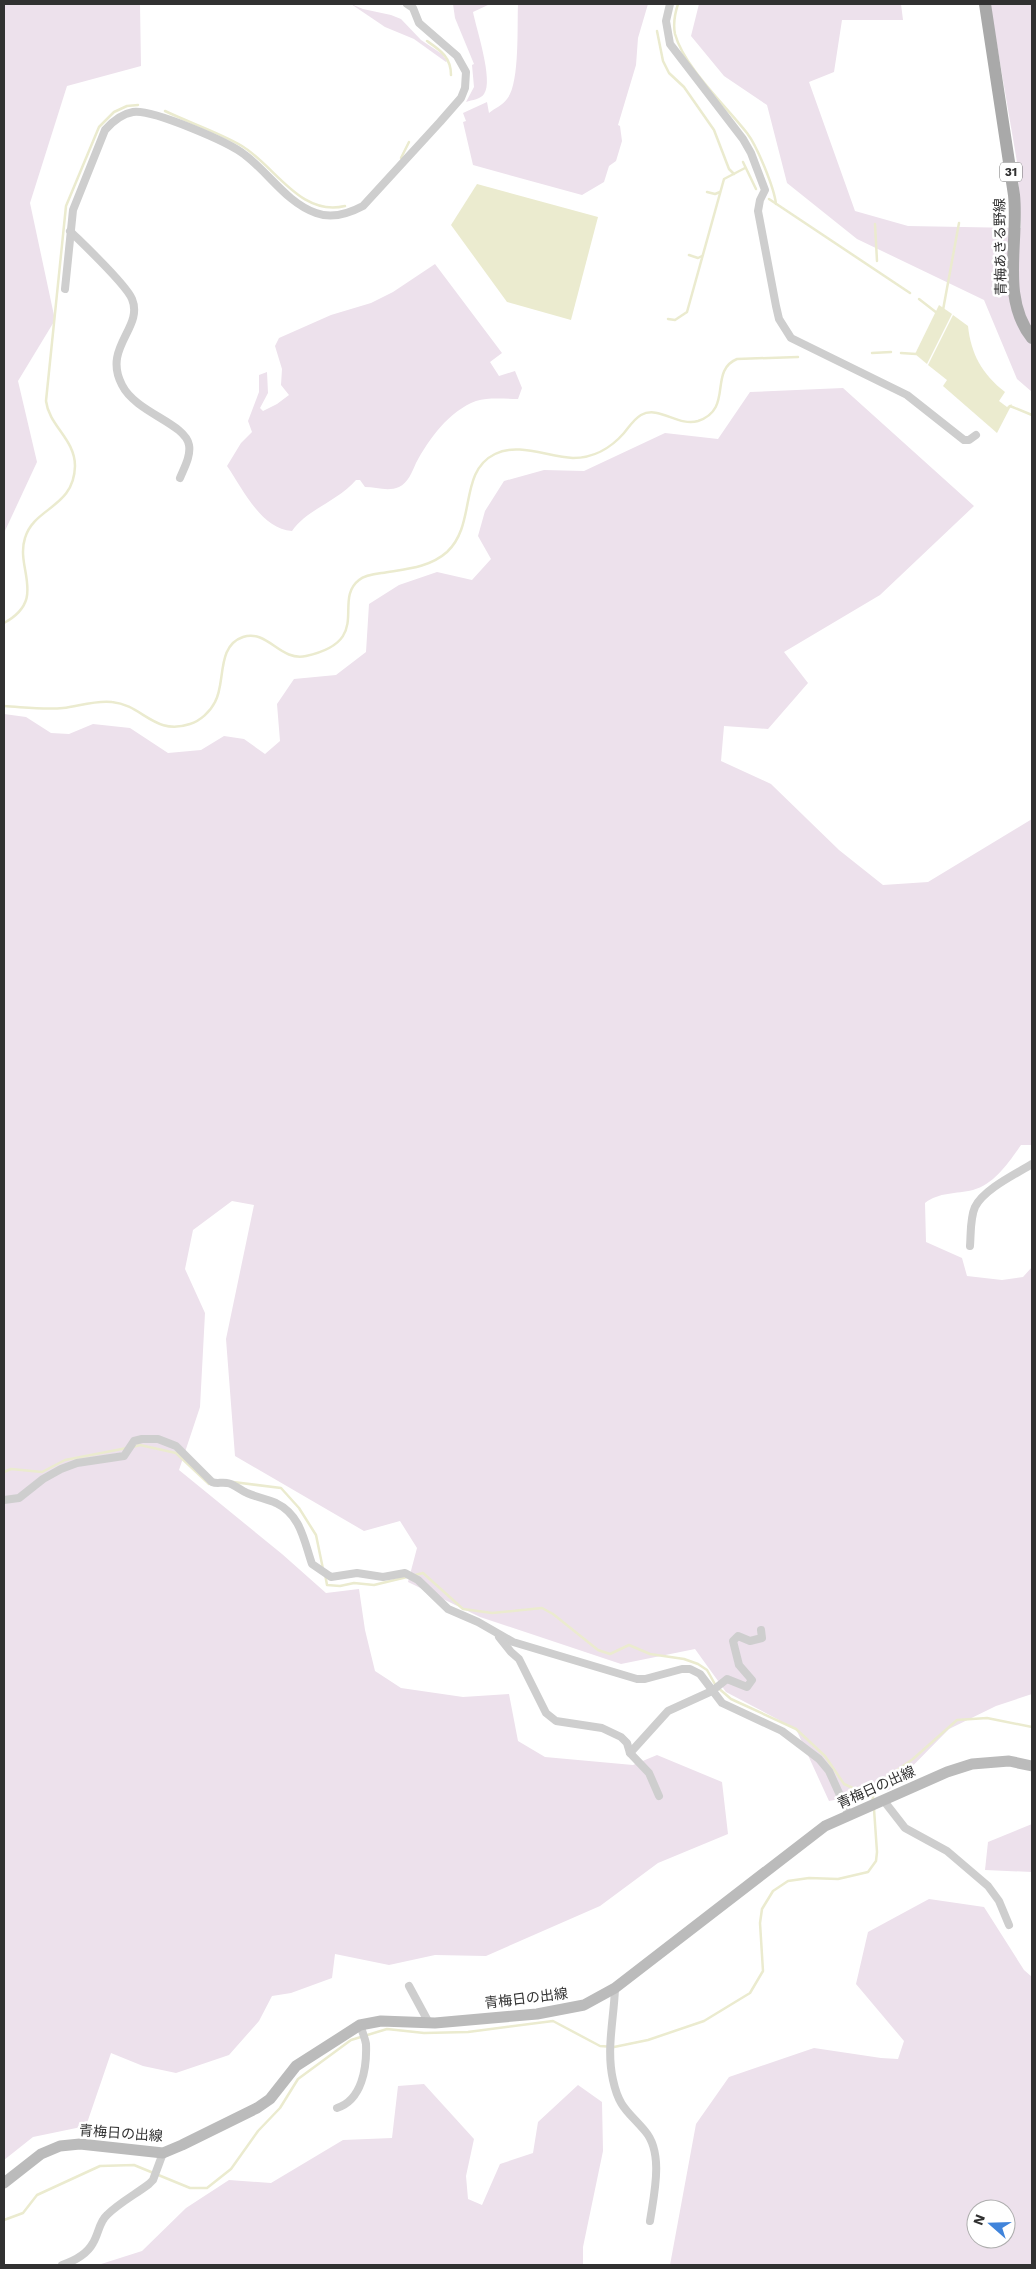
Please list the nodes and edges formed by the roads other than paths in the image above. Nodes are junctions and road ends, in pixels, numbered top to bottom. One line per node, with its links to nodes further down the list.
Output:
1 (670, 4): 7 (street)
2 (985, 4): 6 (main road, 青梅あきる野線 / 31)
3 (411, 5): 4 (street)
4 (70, 232): 5 (street); 8 (street)
5 (65, 289)
6 (1032, 338)
7 (976, 435)
8 (180, 478)
9 (1032, 1164): 10 (street)
10 (970, 1246)
11 (4, 1500): 13 (street)
12 (761, 1630): 14 (street)
13 (497, 1633): 14 (street); 15 (street)
14 (712, 1691): 15 (street); 19 (street)
15 (630, 1752): 17 (street)
16 (1032, 1766): 18 (main road, 青梅日の出線)
17 (659, 1796)
18 (876, 1804): 19 (main road, 青梅日の出線); 20 (street)
19 (850, 1815): 22 (main road, 青梅日の出線)
20 (1009, 1925)
21 (409, 1986): 23 (street)
22 (615, 1988): 23 (main road, 青梅日の出線); 28 (street)
23 (429, 2023): 24 (main road, 青梅日の出線)
24 (361, 2028): 25 (street); 26 (main road, 青梅日の出線)
25 (336, 2108)
26 (163, 2153): 27 (main road, 青梅日の出線); 29 (street)
27 (4, 2183)
28 (650, 2221)
29 (62, 2265)

